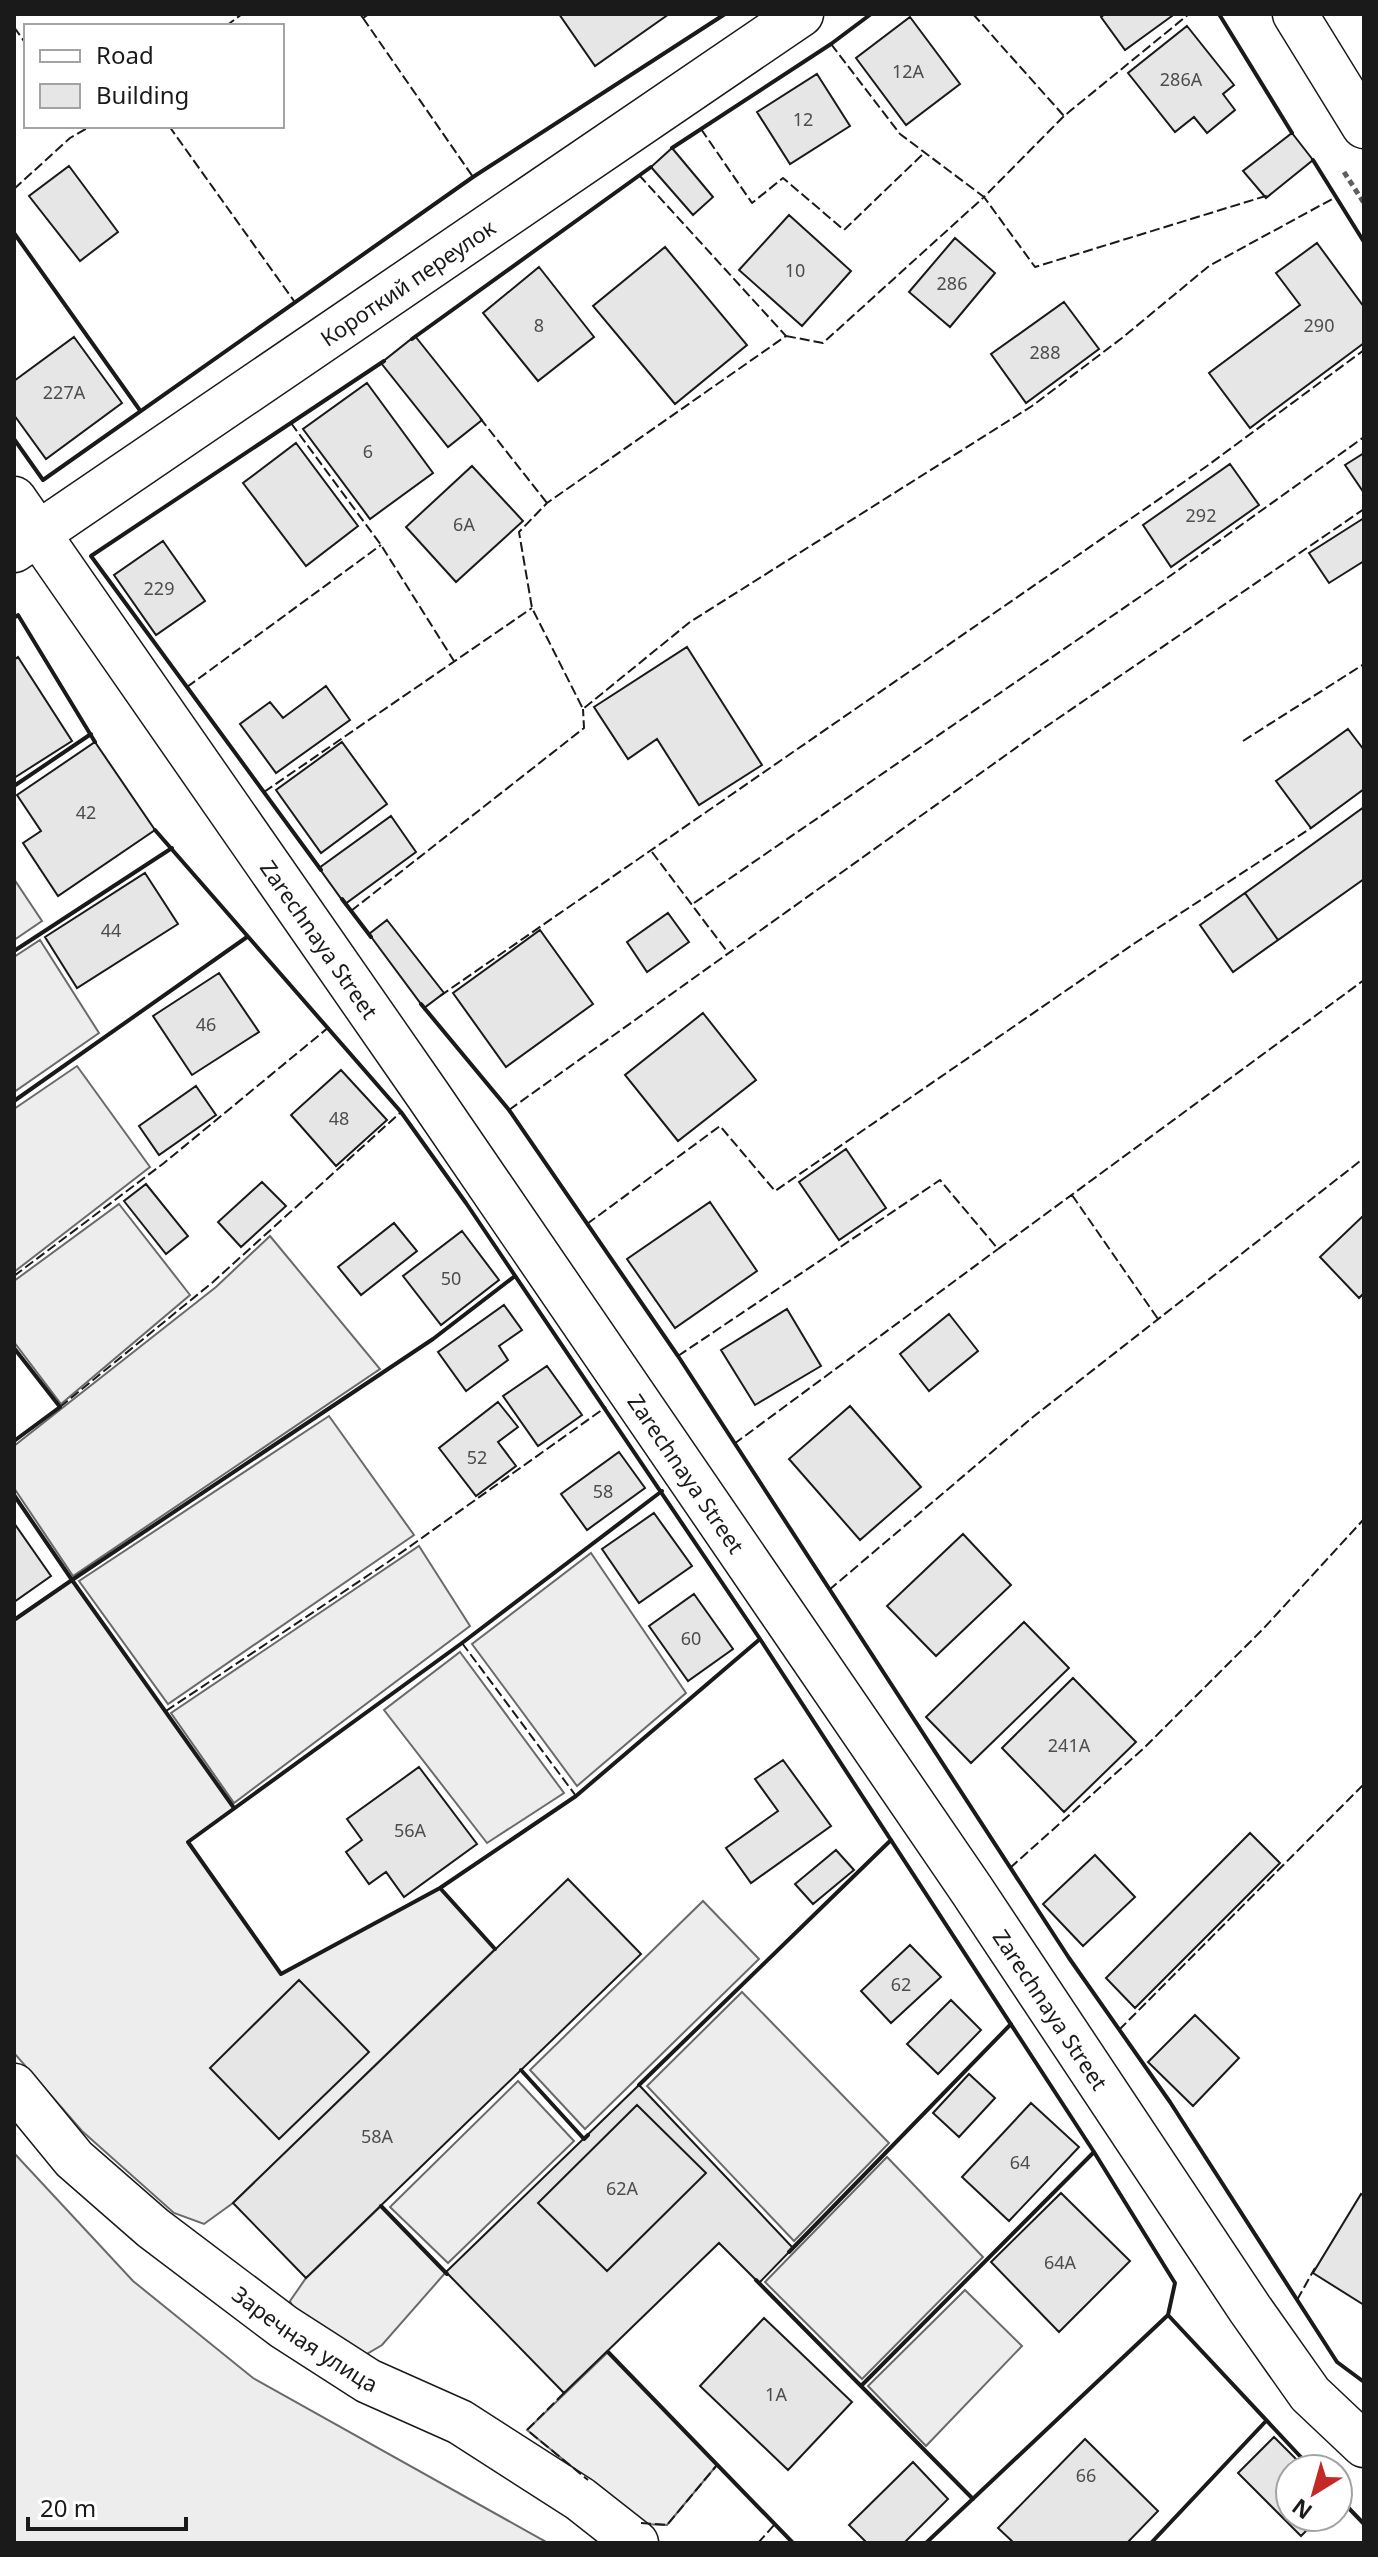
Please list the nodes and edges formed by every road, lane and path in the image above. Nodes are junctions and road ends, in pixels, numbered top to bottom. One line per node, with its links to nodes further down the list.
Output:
1 (801, 14): 5 (street, Короткий переулок)
2 (1295, 14): 3 (street)
3 (1364, 126)
4 (14, 499): 5 (street, Zarechnaya Street)
5 (28, 542): 7 (street, Zarechnaya Street)
6 (14, 2086): 8 (street, Заречная улица)
7 (1364, 2445)
8 (636, 2543)

